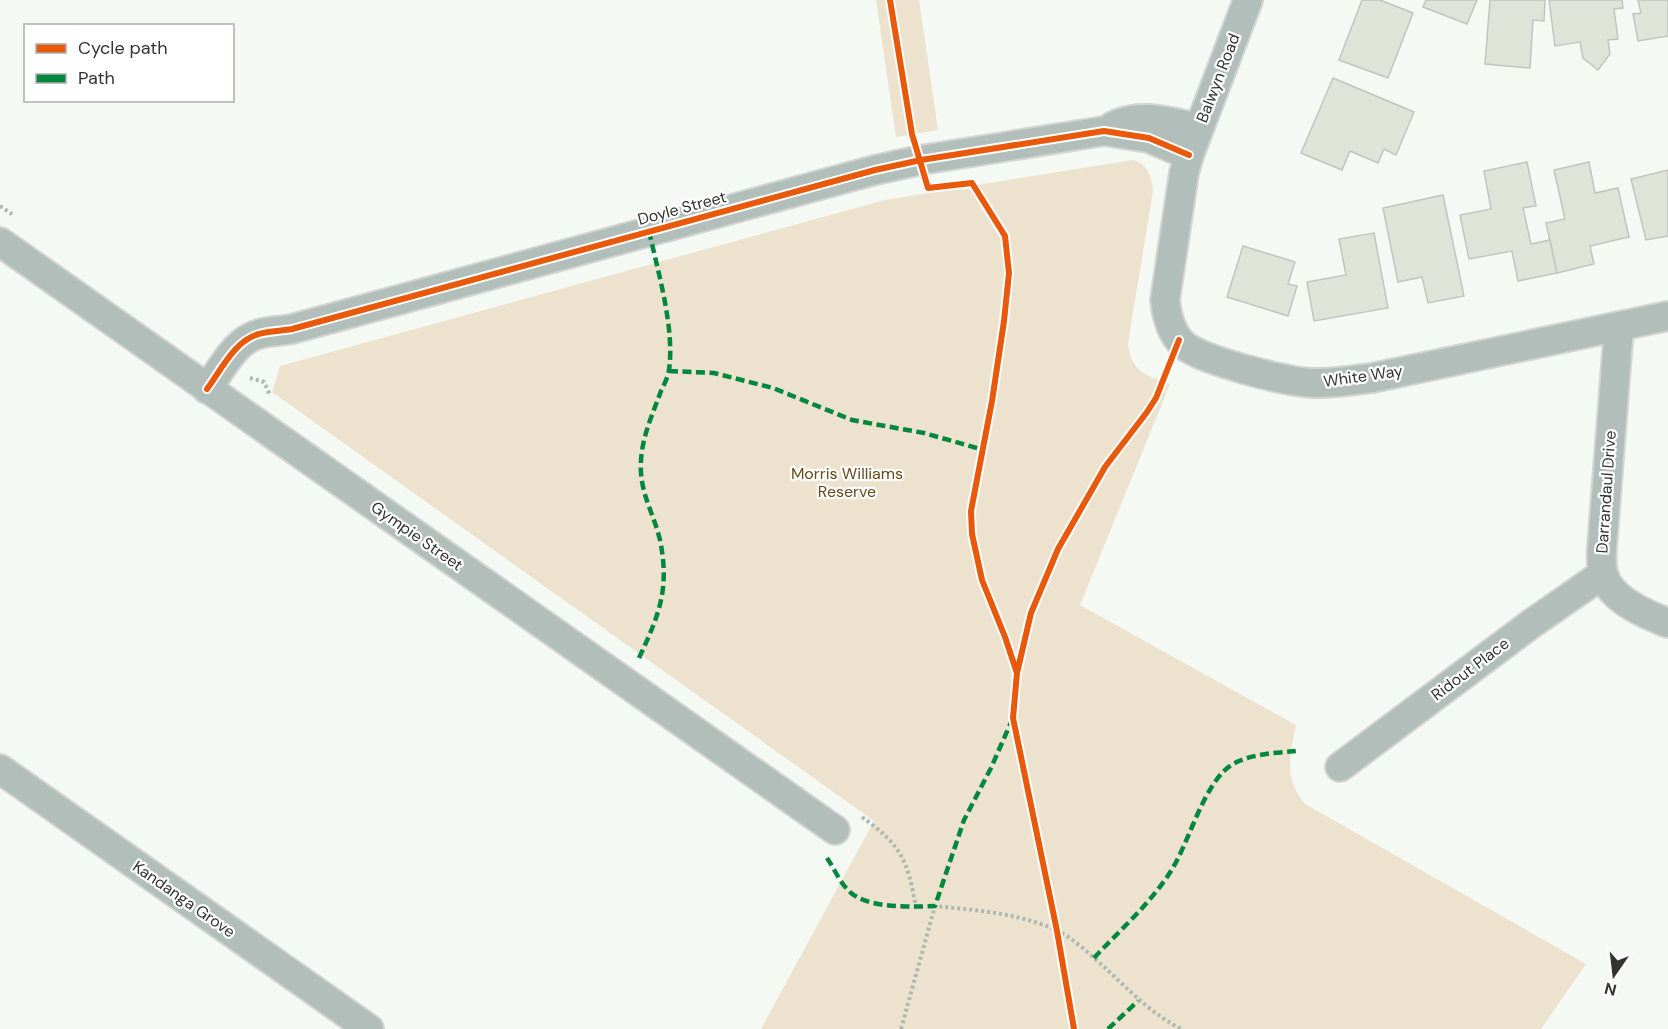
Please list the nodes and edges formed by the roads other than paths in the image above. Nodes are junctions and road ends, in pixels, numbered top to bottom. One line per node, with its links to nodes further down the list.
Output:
1 (1248, 0): 2 (street, Balwyn Road)
2 (1199, 128): 3 (street, Doyle Street); 4 (street, Balwyn Road)
3 (1104, 131): 4 (street, Doyle Street); 8 (street, Doyle Street)
4 (1189, 155): 7 (street, White Way)
5 (0, 242): 8 (street, Gympie Street)
6 (1668, 316): 7 (street, White Way)
7 (1619, 326): 9 (street, Darrandaul Drive)
8 (216, 395): 13 (street, Gympie Street)
9 (1603, 574): 10 (street, Darrandaul Drive); 11 (street, Ridout Place)
10 (1668, 623)
11 (1340, 767)
12 (0, 769): 14 (street, Kandanga Grove)
13 (835, 830)
14 (369, 1029)

